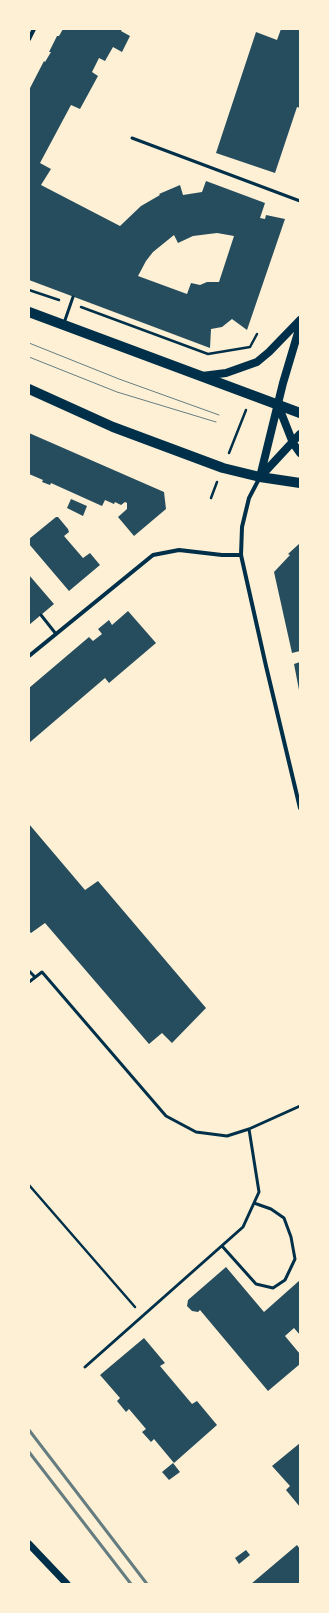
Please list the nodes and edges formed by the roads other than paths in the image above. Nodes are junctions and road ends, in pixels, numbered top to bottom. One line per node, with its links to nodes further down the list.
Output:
1 (34, 29): 2 (street)
2 (29, 39)
3 (132, 138): 4 (lane)
4 (300, 201)
5 (73, 297): 8 (lane)
6 (29, 312): 8 (main road)
7 (300, 320): 10 (main road)
8 (64, 324): 10 (main road)
9 (300, 326): 12 (main road)
10 (201, 376): 12 (main road)
11 (29, 389): 17 (main road)
12 (278, 405): 13 (main road); 15 (main road); 17 (main road)
13 (300, 413)
14 (300, 434): 15 (main road)
15 (293, 443): 16 (main road); 17 (main road)
16 (300, 453)
17 (260, 477): 18 (main road); 19 (street)
18 (300, 483)
19 (241, 555): 21 (street); 23 (street)
20 (41, 615): 21 (lane)
21 (56, 634): 22 (street)
22 (29, 656)
23 (300, 808)
24 (29, 971): 25 (lane)
25 (35, 978): 26 (lane); 28 (lane)
26 (29, 982)
27 (300, 1106): 28 (lane)
28 (249, 1129): 29 (lane)
29 (254, 1203): 30 (lane); 30 (lane)
30 (222, 1246): 31 (lane)
31 (85, 1367)
32 (29, 1544): 33 (street)
33 (67, 1584)

